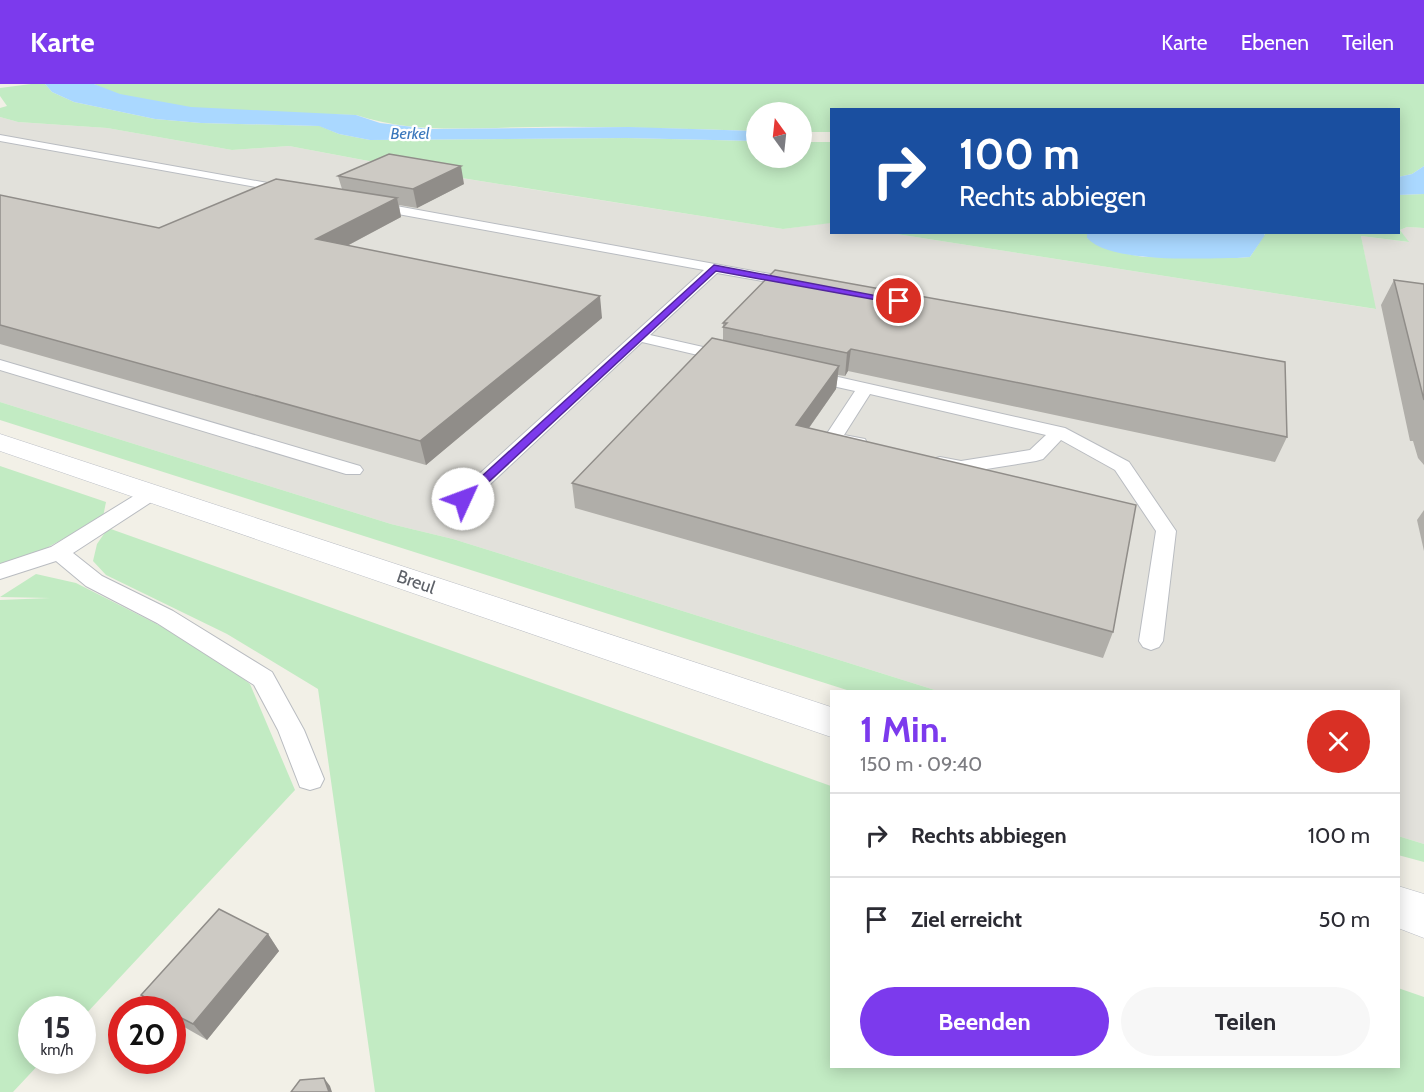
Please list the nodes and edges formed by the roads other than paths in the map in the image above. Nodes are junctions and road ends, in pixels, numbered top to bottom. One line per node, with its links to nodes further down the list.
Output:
1 (0, 138): 2 (lane)
2 (304, 193)
3 (351, 202): 4 (lane)
4 (714, 268): 5 (lane); 6 (lane)
5 (807, 285)
6 (639, 337): 7 (lane); 17 (lane)
7 (741, 360)
8 (0, 365): 15 (lane)
9 (786, 370): 10 (lane)
10 (865, 388): 11 (lane); 13 (lane)
11 (1059, 432): 14 (lane); 20 (lane)
12 (0, 442): 16 (main road, Breul)
13 (880, 448)
14 (926, 459)
15 (352, 470)
16 (153, 493): 18 (lane); 21 (main road, Breul)
17 (463, 499)
18 (59, 552): 19 (lane); 22 (lane)
19 (0, 572)
20 (1151, 641)
21 (830, 722)
22 (310, 779)
23 (1400, 908): 24 (main road)
24 (1424, 916)

